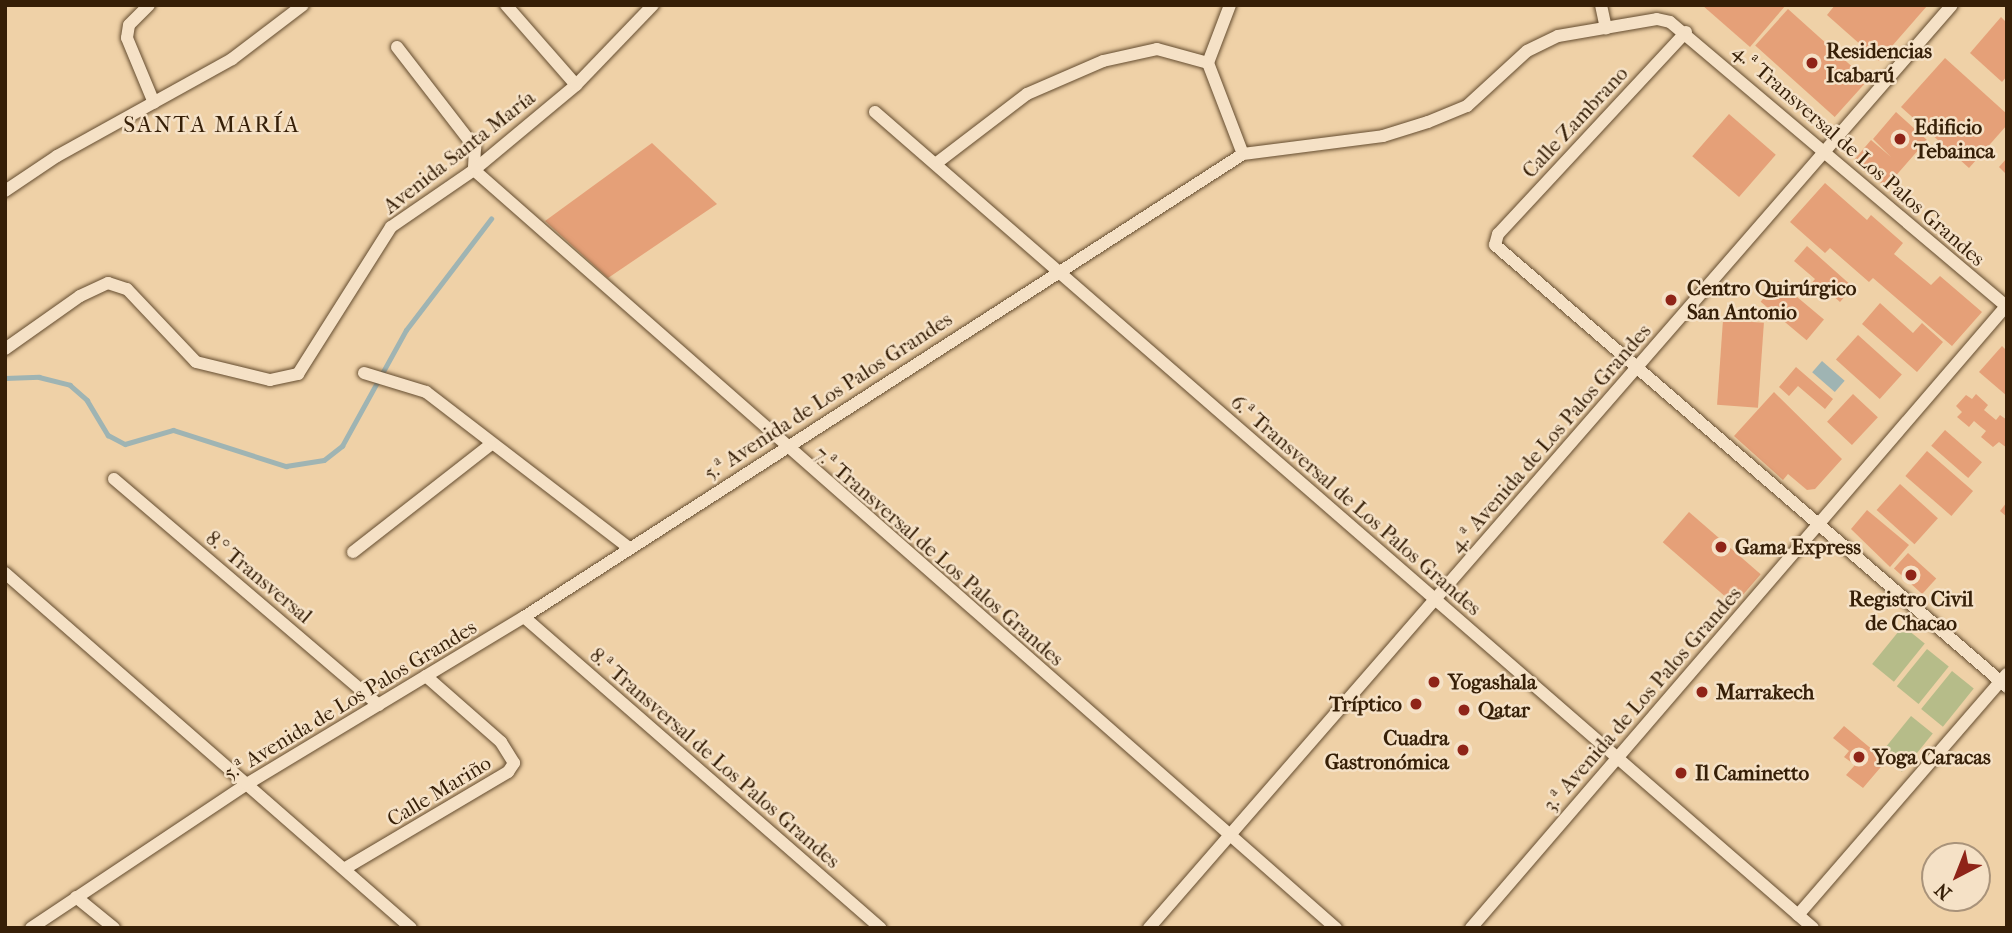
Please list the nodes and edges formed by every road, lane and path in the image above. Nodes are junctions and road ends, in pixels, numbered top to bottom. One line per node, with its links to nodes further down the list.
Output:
1 (149, 5): 13 (street)
2 (303, 5): 13 (street)
3 (506, 5): 12 (street)
4 (653, 5): 12 (street, Avenida Santa María)
5 (1230, 5): 11 (street)
6 (1601, 5): 8 (street)
7 (1952, 5): 15 (street, 4.ª Avenida de Los Palos Grandes)
8 (1606, 28): 9 (street, 5.ª Avenida de Los Palos Grandes); 16 (street, 5.ª Avenida de Los Palos Grandes)
9 (1686, 32): 15 (street, 4.ª Transversal de Los Palos Grandes); 23 (street, Calle Zambrano)
10 (397, 47): 18 (street)
11 (1208, 63): 16 (street); 17 (street)
12 (576, 85): 18 (street, Avenida Santa María)
13 (154, 103): 19 (street)
14 (875, 111): 17 (street, 6.ª Transversal de Los Palos Grandes)
15 (1826, 151): 21 (street, 4.ª Transversal de Los Palos Grandes); 23 (street, 4.ª Avenida de Los Palos Grandes)
16 (1243, 154): 20 (street, 5.ª Avenida de Los Palos Grandes)
17 (938, 162): 20 (street, 6.ª Transversal de Los Palos Grandes)
18 (474, 170): 22 (street, Avenida Santa María); 26 (street, 7.ª Transversal de Los Palos Grandes)
19 (5, 191)
20 (1062, 270): 26 (street, 5.ª Avenida de Los Palos Grandes); 32 (street, 6.ª Transversal de Los Palos Grandes)
21 (2006, 306): 28 (street, 3.ª Avenida de Los Palos Grandes)
22 (5, 349)
23 (1637, 364): 28 (street); 32 (street, 4.ª Avenida de Los Palos Grandes)
24 (364, 373): 25 (street)
25 (491, 445): 29 (street); 30 (street)
26 (784, 446): 29 (street, 5.ª Avenida de Los Palos Grandes); 39 (street, 7.ª Transversal de Los Palos Grandes)
27 (114, 479): 36 (street, 8.° Transversal)
28 (1818, 522): 35 (street); 37 (street, 3.ª Avenida de Los Palos Grandes)
29 (628, 547): 33 (street, 5.ª Avenida de Los Palos Grandes)
30 (353, 552)
31 (5, 573): 38 (street)
32 (1434, 602): 37 (street, 6.ª Transversal de Los Palos Grandes); 39 (street, 4.ª Avenida de Los Palos Grandes)
33 (524, 617): 34 (street, 5.ª Avenida de Los Palos Grandes); 46 (street, 8.ª Transversal de Los Palos Grandes)
34 (426, 676): 36 (street, 5.ª Avenida de Los Palos Grandes); 40 (street, Calle Mariño)
35 (2005, 681): 42 (street)
36 (379, 705): 38 (street, 5.ª Avenida de Los Palos Grandes)
37 (1618, 757): 42 (street, 6.ª Transversal de Los Palos Grandes); 49 (street, 3.ª Avenida de Los Palos Grandes)
38 (247, 784): 40 (street); 41 (street, 5.ª Avenida de Los Palos Grandes)
39 (1230, 835): 47 (street, 4.ª Avenida de Los Palos Grandes); 48 (street, 7.ª Transversal de Los Palos Grandes)
40 (344, 869): 45 (street)
41 (76, 897): 43 (street, 5.ª Avenida de Los Palos Grandes); 44 (street)
42 (1798, 915): 50 (street, 6.ª Transversal de Los Palos Grandes)
43 (31, 928)
44 (114, 928)
45 (411, 928)
46 (880, 928)
47 (1149, 928)
48 (1336, 928)
49 (1471, 928)
50 (1812, 928)

